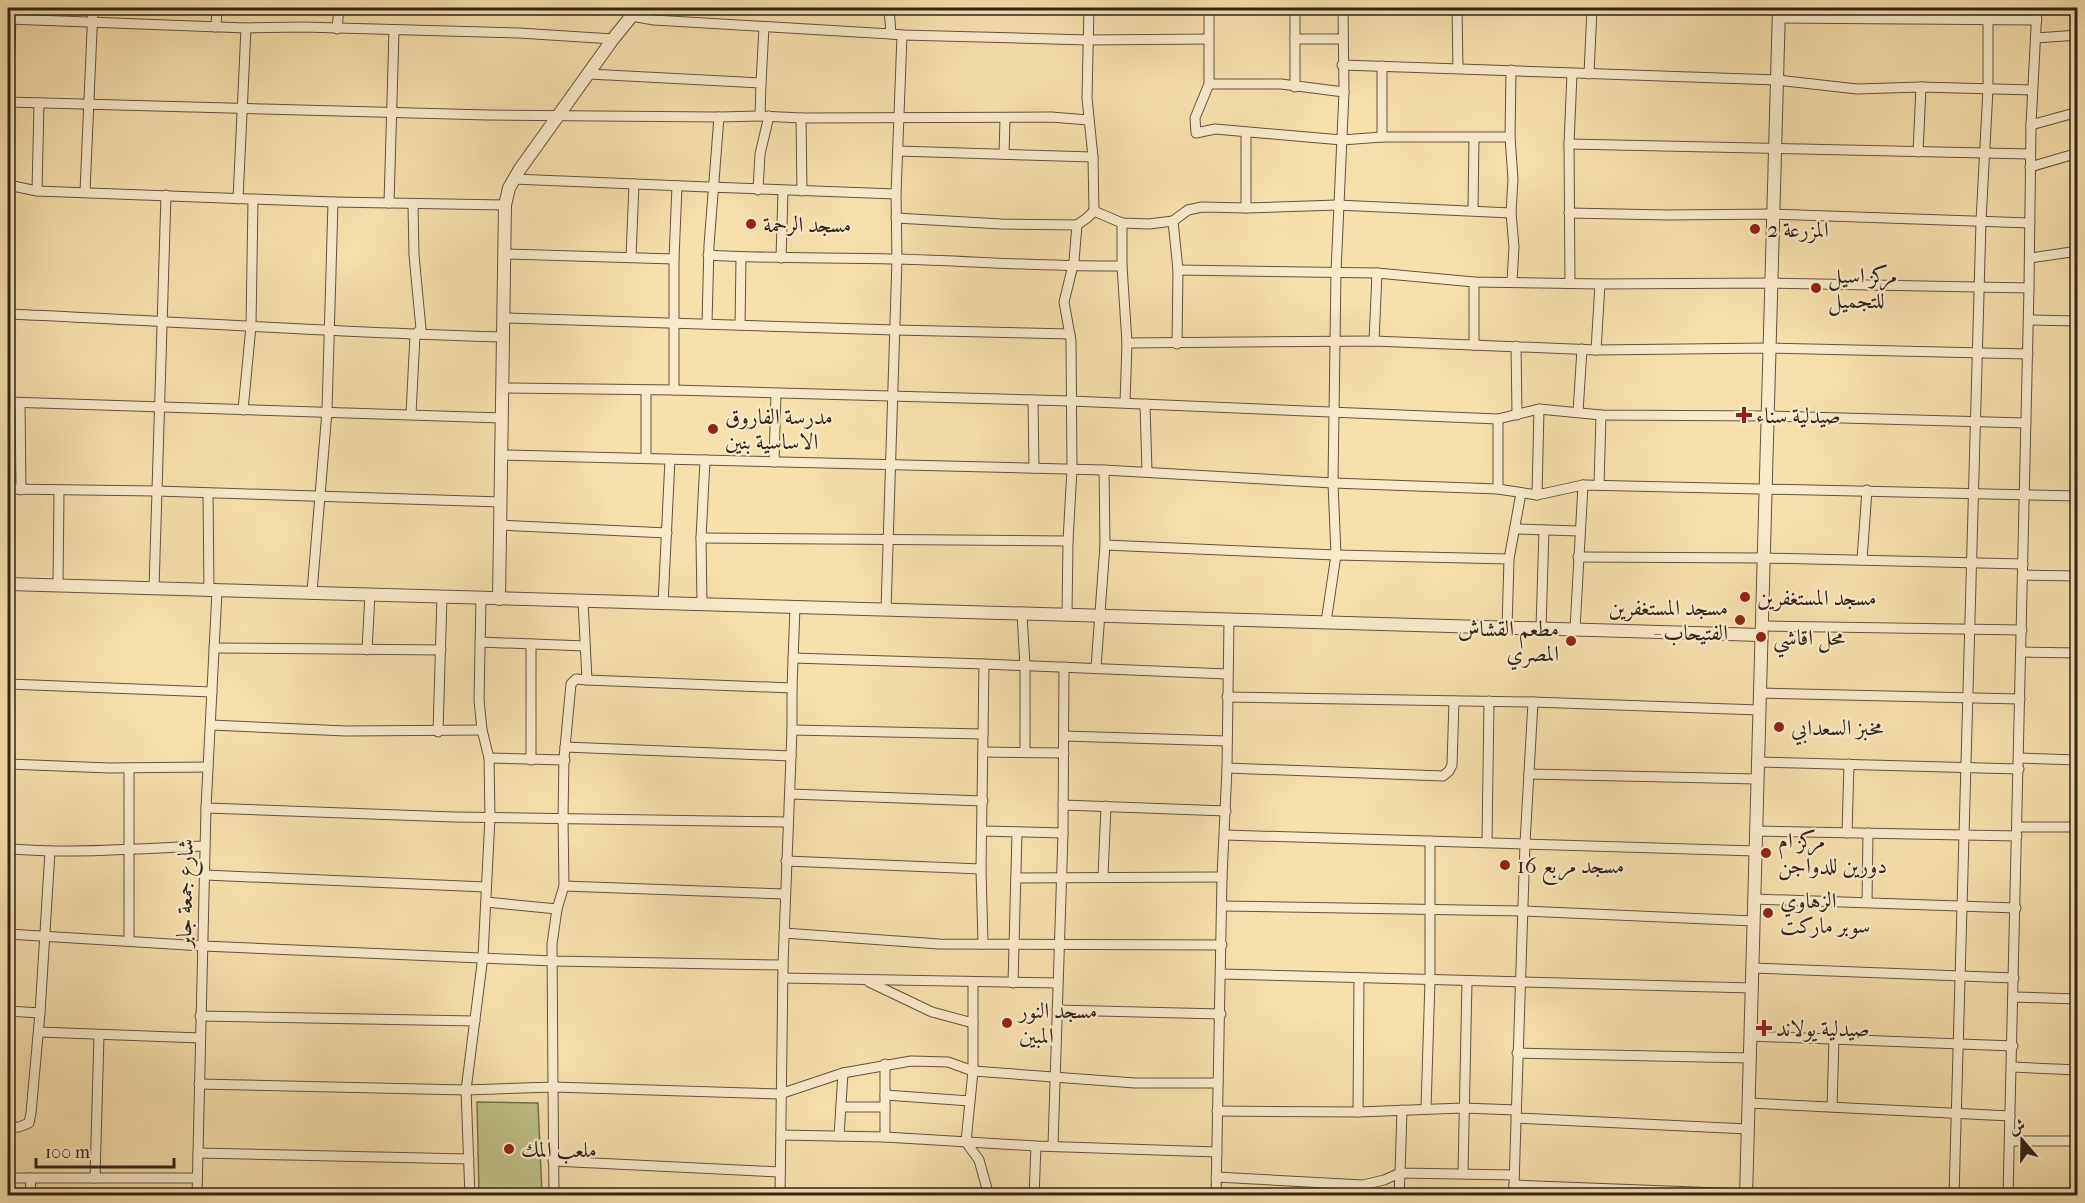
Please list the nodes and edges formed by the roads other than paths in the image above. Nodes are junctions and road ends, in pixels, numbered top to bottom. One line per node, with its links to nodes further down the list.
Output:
1 (93, 8): 17 (street)
2 (217, 8): 19 (street)
3 (339, 8): 22 (street)
4 (889, 8): 24 (street)
5 (1089, 8): 32 (street)
6 (1209, 8): 29 (street)
7 (1295, 8): 30 (street)
8 (1342, 8): 31 (street)
9 (1457, 8): 35 (street)
10 (1592, 8): 39 (street)
11 (1656, 8): 14 (street)
12 (2037, 8): 16 (street)
13 (634, 12): 20 (street); 28 (street)
14 (1779, 12): 18 (street); 40 (street)
15 (9, 19): 17 (street); 45 (street)
16 (2037, 20): 18 (street); 27 (street)
17 (93, 21): 19 (street); 51 (street)
18 (1988, 21): 46 (street)
19 (216, 27): 21 (street)
20 (764, 27): 24 (street); 41 (street)
21 (246, 28): 22 (street); 52 (street)
22 (338, 29): 23 (street)
23 (394, 31): 28 (street); 54 (street)
24 (891, 34): 25 (street)
25 (903, 35): 32 (street); 58 (street)
26 (2078, 35): 27 (street)
27 (2036, 38): 47 (street)
28 (613, 39): 37 (street)
29 (1208, 39): 32 (street); 42 (street)
30 (1295, 39): 31 (street); 43 (street)
31 (1342, 39): 33 (street)
32 (1088, 40): 61 (street)
33 (1342, 65): 34 (street); 48 (street)
34 (1382, 66): 35 (street); 64 (street)
35 (1458, 68): 36 (street)
36 (1511, 70): 38 (street); 65 (street)
37 (589, 74): 41 (street); 55 (street)
38 (1572, 74): 39 (street); 68 (street)
39 (1589, 74): 40 (street)
40 (1777, 80): 44 (street); 69 (street)
41 (761, 83): 56 (street)
42 (1209, 84): 43 (street); 63 (street)
43 (1295, 87): 48 (street)
44 (1920, 87): 46 (street); 71 (street)
45 (8, 88)
46 (1988, 89): 47 (street); 74 (street)
47 (2032, 90): 62 (street)
48 (1344, 92): 67 (street)
49 (8, 102): 50 (street)
50 (39, 103): 51 (street); 84 (street)
51 (88, 104): 52 (street); 85 (street)
52 (241, 109): 54 (street); 90 (street)
53 (2078, 112): 62 (street)
54 (392, 113): 55 (street); 93 (street)
55 (559, 115): 57 (street); 78 (street)
56 (765, 116): 57 (street); 59 (street); 83 (street)
57 (719, 117): 82 (street)
58 (899, 117): 59 (street); 60 (street); 70 (street)
59 (801, 118): 87 (street)
60 (1005, 118): 61 (street); 73 (street)
61 (1088, 120): 76 (street)
62 (2031, 125): 75 (street)
63 (1246, 132): 67 (street); 97 (street)
64 (1382, 137): 66 (street); 67 (street)
65 (1510, 137): 66 (street); 100 (street)
66 (1474, 138): 98 (street)
67 (1342, 140): 96 (street)
68 (1569, 144): 69 (street); 101 (street)
69 (1775, 147): 71 (street); 102 (street)
70 (898, 151): 73 (street); 89 (street)
71 (1918, 152): 74 (street)
72 (2078, 153): 77 (street)
73 (1004, 154): 76 (street)
74 (1984, 154): 75 (street); 105 (street)
75 (2031, 154): 77 (street)
76 (1093, 157): 99 (street)
77 (2031, 167): 107 (street)
78 (513, 179): 79 (street); 95 (street)
79 (634, 184): 81 (street); 112 (street)
80 (8, 185): 84 (street)
81 (677, 186): 82 (street); 117 (street)
82 (712, 189): 83 (street); 111 (street)
83 (758, 190): 86 (street)
84 (37, 191): 85 (street)
85 (86, 191): 88 (street)
86 (783, 191): 87 (street); 114 (street)
87 (802, 191): 89 (street)
88 (166, 195): 90 (street); 132 (street)
89 (896, 195): 103 (street)
90 (238, 199): 91 (street)
91 (253, 199): 92 (street); 138 (street)
92 (333, 202): 93 (street); 140 (street)
93 (389, 204): 94 (street)
94 (413, 204): 95 (street); 142 (street)
95 (506, 204): 110 (street)
96 (1337, 205): 97 (street); 98 (street); 121 (street)
97 (1246, 208): 104 (street)
98 (1473, 210): 100 (street)
99 (1094, 211): 106 (street); 108 (street)
100 (1511, 213): 124 (street)
101 (1569, 213): 102 (street); 125 (street)
102 (1773, 214): 105 (street); 126 (street)
103 (896, 218): 108 (street); 116 (street)
104 (1173, 221): 106 (street); 120 (street)
105 (1982, 221): 107 (street); 128 (street)
106 (1122, 223): 119 (street)
107 (2030, 223): 115 (street)
108 (1077, 225): 118 (street)
109 (2078, 251): 115 (street)
110 (504, 254): 112 (street); 131 (street)
111 (708, 255): 113 (street); 136 (street)
112 (631, 257): 117 (street)
113 (741, 258): 114 (street); 137 (street)
114 (780, 258): 116 (street)
115 (2030, 258): 129 (street)
116 (897, 259): 118 (street); 139 (street)
117 (674, 260): 135 (street)
118 (1073, 266): 119 (street); 141 (street)
119 (1122, 266): 146 (street)
120 (1178, 270): 121 (street); 147 (street)
121 (1336, 272): 122 (street); 144 (street)
122 (1377, 273): 123 (street); 145 (street)
123 (1474, 282): 124 (street); 148 (street)
124 (1512, 282): 125 (street)
125 (1570, 283): 127 (street)
126 (1771, 283): 127 (street); 128 (street); 150 (street)
127 (1600, 284): 152 (street)
128 (1980, 287): 129 (street); 153 (street)
129 (2029, 288): 133 (street)
130 (8, 314): 132 (street)
131 (505, 318): 135 (street); 143 (street)
132 (163, 320): 138 (street); 166 (street)
133 (2029, 320): 134 (street); 154 (street)
134 (2078, 321)
135 (674, 323): 136 (street); 157 (street)
136 (707, 324): 137 (street)
137 (740, 325): 139 (street)
138 (251, 326): 140 (street); 167 (street)
139 (895, 330): 141 (street); 159 (street)
140 (331, 332): 142 (street); 169 (street)
141 (1070, 334): 161 (street)
142 (414, 335): 143 (street); 172 (street)
143 (504, 337): 155 (street)
144 (1336, 341): 145 (street); 147 (street); 171 (street)
145 (1374, 341): 148 (street)
146 (1127, 343): 147 (street); 164 (street)
147 (1177, 344)
148 (1473, 345): 149 (street)
149 (1516, 346): 151 (street); 173 (street)
150 (1769, 348): 152 (street); 153 (street); 175 (street)
151 (1582, 349): 152 (street); 170 (street)
152 (1596, 350)
153 (1978, 352): 154 (street); 178 (street)
154 (2028, 354): 179 (street)
155 (502, 388): 156 (street); 176 (street)
156 (646, 390): 157 (street); 181 (street)
157 (674, 390): 158 (street)
158 (776, 394): 159 (street); 184 (street)
159 (891, 396): 160 (street); 185 (street)
160 (1033, 400): 161 (street); 186 (street)
161 (1070, 401): 164 (street); 187 (street)
162 (8, 402): 163 (street)
163 (20, 403): 166 (street); 196 (street)
164 (1125, 403): 165 (street)
165 (1145, 404): 171 (street); 189 (street)
166 (160, 407): 167 (street); 199 (street)
167 (243, 410): 169 (street)
168 (1539, 410): 170 (street); 173 (street); 203 (street)
169 (327, 411): 172 (street); 205 (street)
170 (1578, 412): 174 (street)
171 (1335, 413): 177 (street); 190 (street)
172 (411, 414): 176 (street)
173 (1517, 415): 177 (street)
174 (1601, 415): 175 (street); 192 (street)
175 (1767, 416): 178 (street); 193 (street)
176 (502, 418): 180 (street)
177 (1498, 419): 195 (street)
178 (1977, 422): 179 (street); 200 (street)
179 (2026, 423): 204 (street)
180 (503, 455): 181 (street); 207 (street)
181 (646, 458): 182 (street)
182 (670, 459): 183 (street); 212 (street)
183 (705, 460): 184 (street); 213 (street)
184 (774, 462): 185 (street)
185 (889, 464): 186 (street); 214 (street)
186 (1034, 468): 187 (street)
187 (1072, 469): 188 (street); 215 (street)
188 (1104, 470): 189 (street); 216 (street)
189 (1147, 472): 190 (street)
190 (1333, 483): 195 (street); 217 (street)
191 (1583, 485): 192 (street); 203 (street); 211 (street)
192 (1599, 486): 193 (street)
193 (1765, 488): 197 (street); 219 (street)
194 (8, 489): 196 (street)
195 (1498, 489): 202 (street)
196 (21, 490): 198 (street)
197 (1867, 490): 200 (street); 221 (street)
198 (59, 491): 199 (street); 227 (street)
199 (156, 491): 201 (street); 228 (street)
200 (1975, 492): 204 (street); 222 (street)
201 (208, 493): 205 (street); 229 (street, شارع جمعة جابر)
202 (1521, 493): 203 (street); 209 (street)
203 (1537, 495)
204 (2025, 495): 206 (street); 223 (street)
205 (320, 496): 207 (street); 230 (street)
206 (2078, 496)
207 (501, 502): 208 (street)
208 (500, 525): 212 (street); 234 (street)
209 (1516, 529): 210 (street); 220 (street)
210 (1544, 530): 211 (street); 246 (street)
211 (1579, 531): 218 (street)
212 (666, 532): 236 (street)
213 (701, 537): 214 (street); 237 (street)
214 (888, 539): 215 (street); 239 (street)
215 (1068, 541): 241 (street)
216 (1105, 545): 217 (street); 242 (street)
217 (1336, 555): 220 (street); 244 (street)
218 (1578, 557): 219 (street); 247 (street)
219 (1763, 558): 221 (street); 248 (street)
220 (1509, 559): 245 (street)
221 (1862, 560): 222 (street)
222 (1973, 563): 223 (street); 249 (street)
223 (2023, 564): 224 (street)
224 (2023, 575): 225 (street); 250 (street)
225 (2078, 576)
226 (8, 584): 227 (street)
227 (58, 585): 228 (street)
228 (154, 589): 229 (street)
229 (213, 591): 230 (street); 254 (street, شارع جمعة جابر)
230 (312, 592): 231 (street)
231 (370, 594): 232 (street); 255 (street)
232 (442, 597): 233 (street); 256 (street)
233 (481, 598): 234 (street); 251 (street)
234 (499, 599): 235 (street)
235 (583, 602): 236 (street); 253 (street)
236 (663, 604): 237 (street)
237 (702, 604): 238 (street)
238 (795, 606): 239 (street); 259 (street)
239 (886, 610): 240 (street)
240 (1022, 614): 241 (street); 261 (street)
241 (1067, 615): 242 (street)
242 (1100, 615): 243 (street); 263 (street)
243 (1229, 619): 244 (street); 264 (street)
244 (1326, 622): 245 (street)
245 (1507, 628): 246 (street)
246 (1541, 628): 247 (street)
247 (1575, 629): 248 (street)
248 (1761, 630): 249 (street); 269 (street)
249 (1971, 630): 250 (street); 271 (street)
250 (2022, 630): 257 (street)
251 (480, 642): 252 (street); 278 (street)
252 (531, 644): 253 (street); 291 (street)
253 (585, 646): 265 (street)
254 (214, 648): 255 (street); 268 (street, شارع جمعة جابر)
255 (367, 650): 256 (street)
256 (441, 651): 280 (street)
257 (2021, 652): 258 (street); 272 (street)
258 (2078, 653)
259 (793, 658): 260 (street); 267 (street)
260 (984, 664): 261 (street); 281 (street)
261 (1025, 666): 262 (street); 286 (street)
262 (1064, 667): 263 (street); 282 (street)
263 (1096, 667): 264 (street)
264 (1227, 674): 270 (street)
265 (586, 680): 267 (street); 284 (street)
266 (8, 684): 268 (street)
267 (792, 688): 279 (street)
268 (212, 692): 277 (street, شارع جمعة جابر)
269 (1759, 693): 271 (street); 276 (street)
270 (1227, 697): 273 (street); 283 (street)
271 (1969, 698): 272 (street); 300 (street)
272 (2020, 699): 290 (street)
273 (1454, 701): 274 (street); 299 (street)
274 (1489, 702): 275 (street); 324 (street)
275 (1533, 702): 276 (street); 302 (street)
276 (1759, 710): 294 (street)
277 (211, 725): 280 (street); 297 (street, شارع جمعة جابر)
278 (482, 730): 280 (street); 289 (street)
279 (792, 730): 281 (street); 288 (street)
280 (438, 732)
281 (983, 734): 285 (street)
282 (1064, 736): 283 (street); 287 (street)
283 (1227, 741): 299 (street)
284 (565, 747): 288 (street); 292 (street)
285 (984, 752): 286 (street); 305 (street)
286 (1025, 752): 287 (street)
287 (1064, 753): 306 (street)
288 (791, 756): 304 (street)
289 (489, 758): 291 (street); 310 (street)
290 (2019, 758): 293 (street); 301 (street)
291 (531, 760): 292 (street)
292 (565, 760): 311 (street)
293 (2078, 760)
294 (1758, 762): 296 (street); 303 (street)
295 (8, 764): 298 (street)
296 (1849, 764): 300 (street); 319 (street)
297 (208, 767): 298 (street); 308 (street, شارع جمعة جابر)
298 (129, 768): 327 (street)
299 (1227, 768): 309 (street)
300 (1967, 768): 301 (street); 322 (street)
301 (2019, 769): 316 (street)
302 (1529, 774): 303 (street); 325 (street)
303 (1757, 779): 315 (street)
304 (790, 794): 305 (street); 312 (street)
305 (983, 801): 314 (street)
306 (1063, 805): 307 (street); 318 (street)
307 (1106, 806): 309 (street); 334 (street)
308 (206, 808): 310 (street); 326 (street, شارع جمعة جابر)
309 (1226, 811): 321 (street)
310 (490, 817): 311 (street); 339 (street)
311 (563, 818): 312 (street); 338 (street)
312 (787, 822): 331 (street)
313 (2078, 827): 316 (street)
314 (982, 831): 317 (street); 332 (street)
315 (1756, 831): 319 (street); 330 (street)
316 (2018, 831): 322 (street); 346 (street)
317 (1017, 833): 318 (street); 337 (street)
318 (1063, 833): 335 (street)
319 (1847, 833): 320 (street)
320 (1868, 833): 322 (street); 343 (street)
321 (1225, 835): 323 (street); 336 (street)
322 (1965, 835): 345 (street)
323 (1430, 841): 324 (street); 348 (street)
324 (1487, 842): 325 (street)
325 (1525, 843): 330 (street); 349 (street)
326 (205, 846): 327 (street); 333 (street, شارع جمعة جابر)
327 (129, 848): 329 (street); 354 (street)
328 (8, 849): 329 (street)
329 (50, 851): 353 (street)
330 (1755, 851): 341 (street)
331 (786, 861): 332 (street); 340 (street)
332 (981, 869): 356 (street)
333 (205, 875): 339 (street); 359 (street, شارع جمعة جابر)
334 (1103, 876): 335 (street); 336 (street)
335 (1061, 877): 337 (street); 357 (street)
336 (1222, 877): 344 (street)
337 (1016, 878): 355 (street)
338 (564, 886): 340 (street); 347 (street)
339 (486, 887): 342 (street)
340 (785, 894): 351 (street)
341 (1754, 898): 343 (street); 350 (street)
342 (486, 902): 347 (street); 360 (street)
343 (1867, 902): 345 (street)
344 (1223, 906): 348 (street); 358 (street)
345 (1963, 907): 346 (street); 365 (street)
346 (2016, 908): 368 (street)
347 (557, 909): 361 (street)
348 (1431, 909): 349 (street); 370 (street)
349 (1522, 911): 350 (street); 374 (street)
350 (1753, 921): 363 (street)
351 (784, 933): 356 (street); 362 (street)
352 (8, 934): 353 (street)
353 (45, 936): 354 (street); 381 (street)
354 (129, 941): 359 (street)
355 (1014, 943): 356 (street); 357 (street); 375 (street)
356 (983, 944)
357 (1059, 944): 358 (street); 373 (street)
358 (1222, 945): 364 (street)
359 (203, 946): 360 (street); 383 (street, شارع جمعة جابر)
360 (483, 956): 361 (street); 384 (street)
361 (552, 961): 362 (street); 403 (street)
362 (783, 965): 366 (street)
363 (1752, 968): 365 (street); 376 (street)
364 (1221, 974): 367 (street); 382 (street)
365 (1961, 976): 368 (street); 391 (street)
366 (783, 978): 369 (street); 405 (street)
367 (1359, 978): 370 (street); 416 (street)
368 (2014, 978): 377 (street)
369 (865, 980): 372 (street); 385 (street)
370 (1430, 980): 371 (street); 413 (street)
371 (1467, 981): 374 (street); 412 (street)
372 (973, 982): 375 (street); 385 (street)
373 (1058, 982): 375 (street); 379 (street)
374 (1520, 982): 376 (street); 393 (street)
375 (1013, 983)
376 (1752, 988): 388 (street)
377 (2014, 997): 378 (street); 392 (street)
378 (2078, 999)
379 (1057, 1010): 382 (street); 400 (street)
380 (8, 1011): 381 (street)
381 (40, 1013): 386 (street)
382 (1221, 1014): 401 (street)
383 (200, 1016): 384 (street); 389 (street, شارع جمعة جابر)
384 (475, 1021): 404 (street)
385 (973, 1023): 398 (street)
386 (39, 1032): 387 (street); 420 (street)
387 (99, 1035): 389 (street); 440 (street)
388 (1750, 1036): 390 (street); 394 (street)
389 (200, 1038): 402 (street, شارع جمعة جابر)
390 (1834, 1039): 391 (street); 411 (street)
391 (1959, 1044): 392 (street); 418 (street)
392 (2013, 1046): 396 (street)
393 (1517, 1053): 394 (street); 417 (street)
394 (1750, 1058): 408 (street)
395 (885, 1064): 398 (street); 399 (street); 406 (street)
396 (2012, 1067): 397 (street); 419 (street)
397 (2078, 1070)
398 (973, 1071): 400 (street); 407 (street)
399 (843, 1073): 405 (street); 409 (street)
400 (1056, 1075): 401 (street); 428 (street)
401 (1218, 1083): 415 (street)
402 (199, 1084): 404 (street); 431 (street, شارع جمعة جابر)
403 (553, 1087): 404 (street); 405 (street); 433 (street)
404 (466, 1090): 432 (street)
405 (780, 1094): 422 (street)
406 (885, 1095): 407 (street); 410 (street)
407 (970, 1101): 427 (street)
408 (1749, 1103): 411 (street); 421 (street)
409 (841, 1107): 410 (street); 423 (street)
410 (885, 1107): 424 (street)
411 (1832, 1107): 418 (street)
412 (1463, 1108): 413 (street); 417 (street); 436 (street)
413 (1426, 1109): 414 (street)
414 (1402, 1110): 416 (street); 435 (street)
415 (1218, 1111): 416 (street); 430 (street)
416 (1358, 1112)
417 (1516, 1114): 421 (street); 437 (street)
418 (1957, 1114): 419 (street); 454 (street)
419 (2010, 1116): 425 (street)
420 (8, 1128)
421 (1748, 1129): 444 (street)
422 (781, 1135): 423 (street); 434 (street)
423 (839, 1136): 424 (street)
424 (885, 1137): 427 (street)
425 (2010, 1141): 426 (street); 455 (street)
426 (2078, 1141)
427 (966, 1142): 429 (street); 450 (street)
428 (1053, 1145): 429 (street); 430 (street)
429 (1036, 1146): 451 (street)
430 (1217, 1152): 442 (street)
431 (198, 1153): 432 (street); 441 (street, شارع جمعة جابر)
432 (469, 1159): 447 (street)
433 (553, 1161): 434 (street); 448 (street)
434 (780, 1172): 449 (street)
435 (1400, 1173): 436 (street); 442 (street); 453 (street)
436 (1463, 1173): 437 (street)
437 (1515, 1175): 443 (street)
438 (8, 1178): 439 (street)
439 (30, 1178): 440 (street); 445 (street)
440 (95, 1178): 441 (street)
441 (197, 1178): 446 (street, شارع جمعة جابر)
442 (1216, 1178): 452 (street)
443 (1514, 1190): 444 (street)
444 (1746, 1195)
445 (30, 1196)
446 (197, 1196)
447 (470, 1196)
448 (554, 1196)
449 (780, 1196)
450 (989, 1196)
451 (1034, 1196)
452 (1216, 1196)
453 (1399, 1196)
454 (1954, 1196)
455 (2008, 1196)

